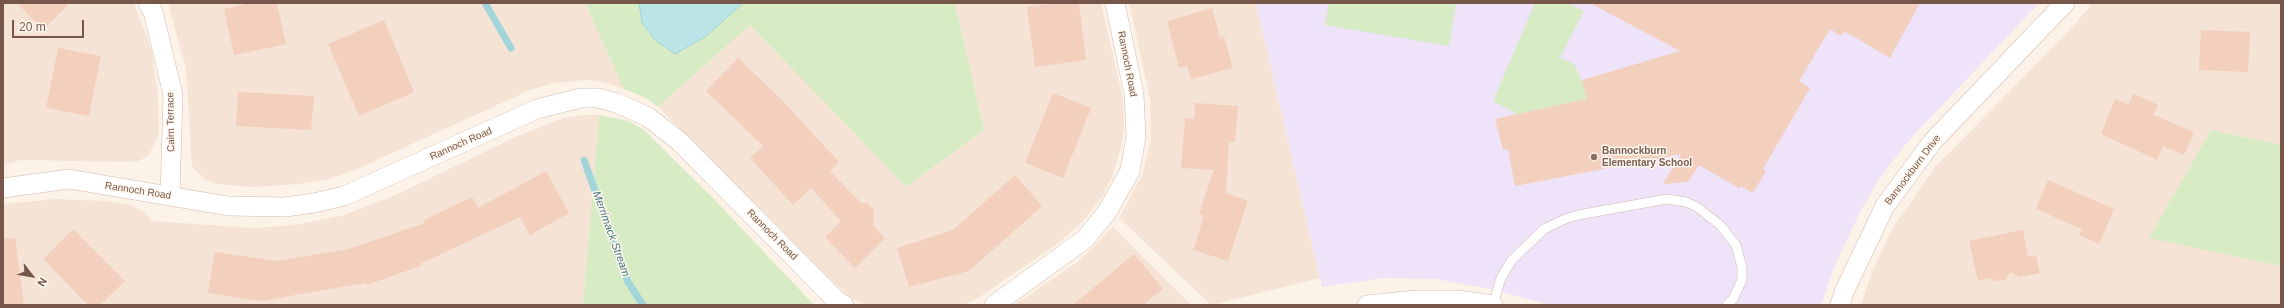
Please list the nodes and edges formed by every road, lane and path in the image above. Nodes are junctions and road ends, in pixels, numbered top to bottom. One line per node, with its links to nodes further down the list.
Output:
1 (148, 3): 5 (street, Cairn Terrace)
2 (1115, 3): 7 (street, Rannoch Road)
3 (2065, 3): 11 (street, Bannockburn Drive)
4 (3, 188): 5 (street, Rannoch Road)
5 (170, 196): 6 (street, Rannoch Road)
6 (844, 305)
7 (994, 305)
8 (1367, 305): 9 (street)
9 (1493, 305): 10 (lane)
10 (1727, 305)
11 (1840, 305)

